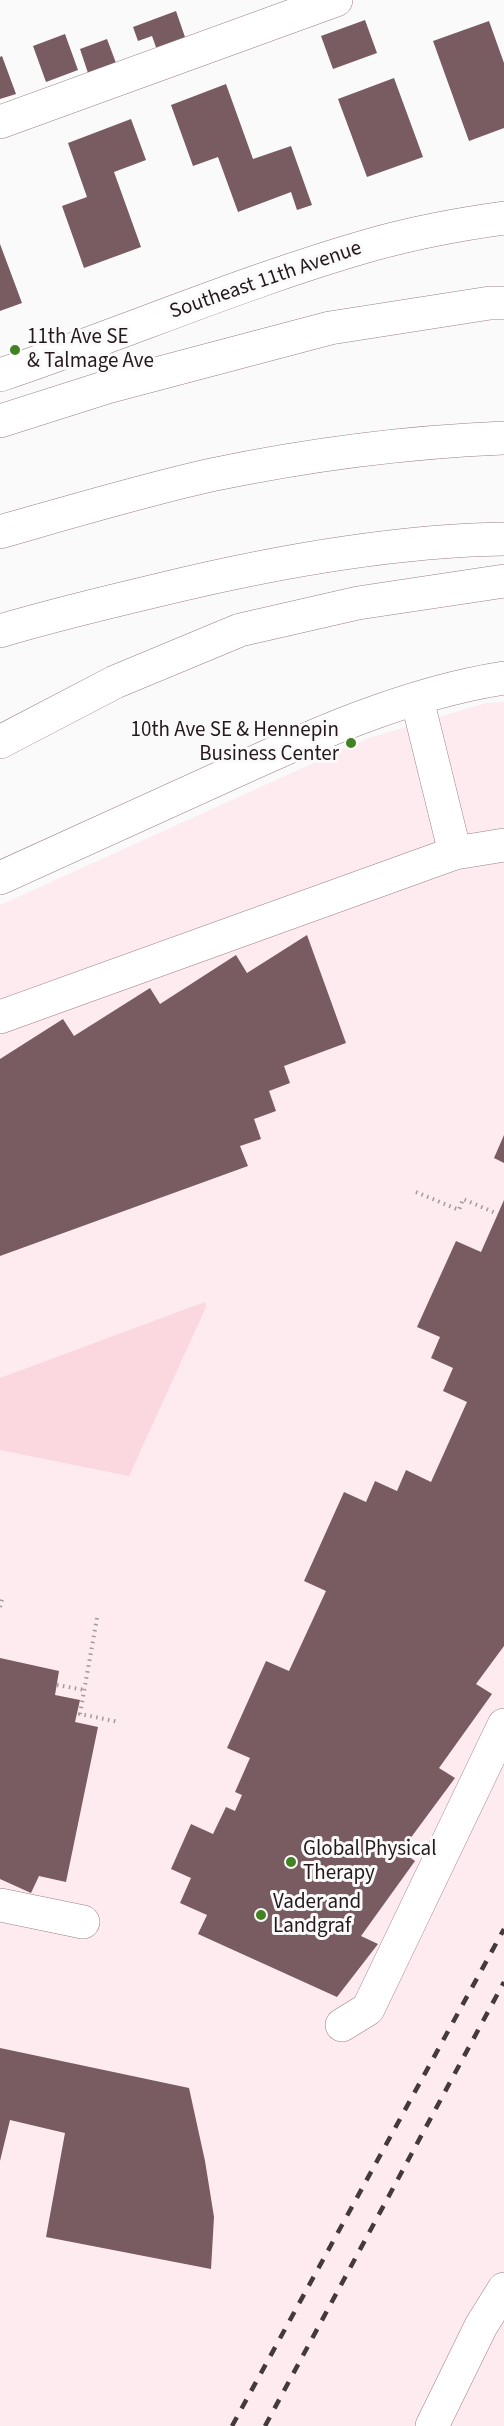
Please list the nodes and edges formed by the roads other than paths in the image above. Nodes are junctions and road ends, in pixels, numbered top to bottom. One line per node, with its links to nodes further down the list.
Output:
1 (336, 0): 2 (main road)
2 (0, 122)
3 (504, 218): 5 (main road, Southeast 11th Avenue)
4 (504, 303): 6 (main road)
5 (0, 375)
6 (0, 421)
7 (504, 438): 8 (main road)
8 (0, 532)
9 (504, 539): 11 (main road)
10 (504, 581): 14 (main road)
11 (0, 632)
12 (504, 678): 13 (main road)
13 (417, 699): 16 (main road); 17 (main road)
14 (0, 742)
15 (504, 845): 16 (main road)
16 (455, 853): 18 (main road)
17 (0, 878)
18 (0, 1017)
19 (504, 1725): 22 (main road)
20 (0, 1905): 21 (main road)
21 (83, 1922)
22 (342, 2025)
23 (504, 2289): 24 (main road)
24 (432, 2426)

